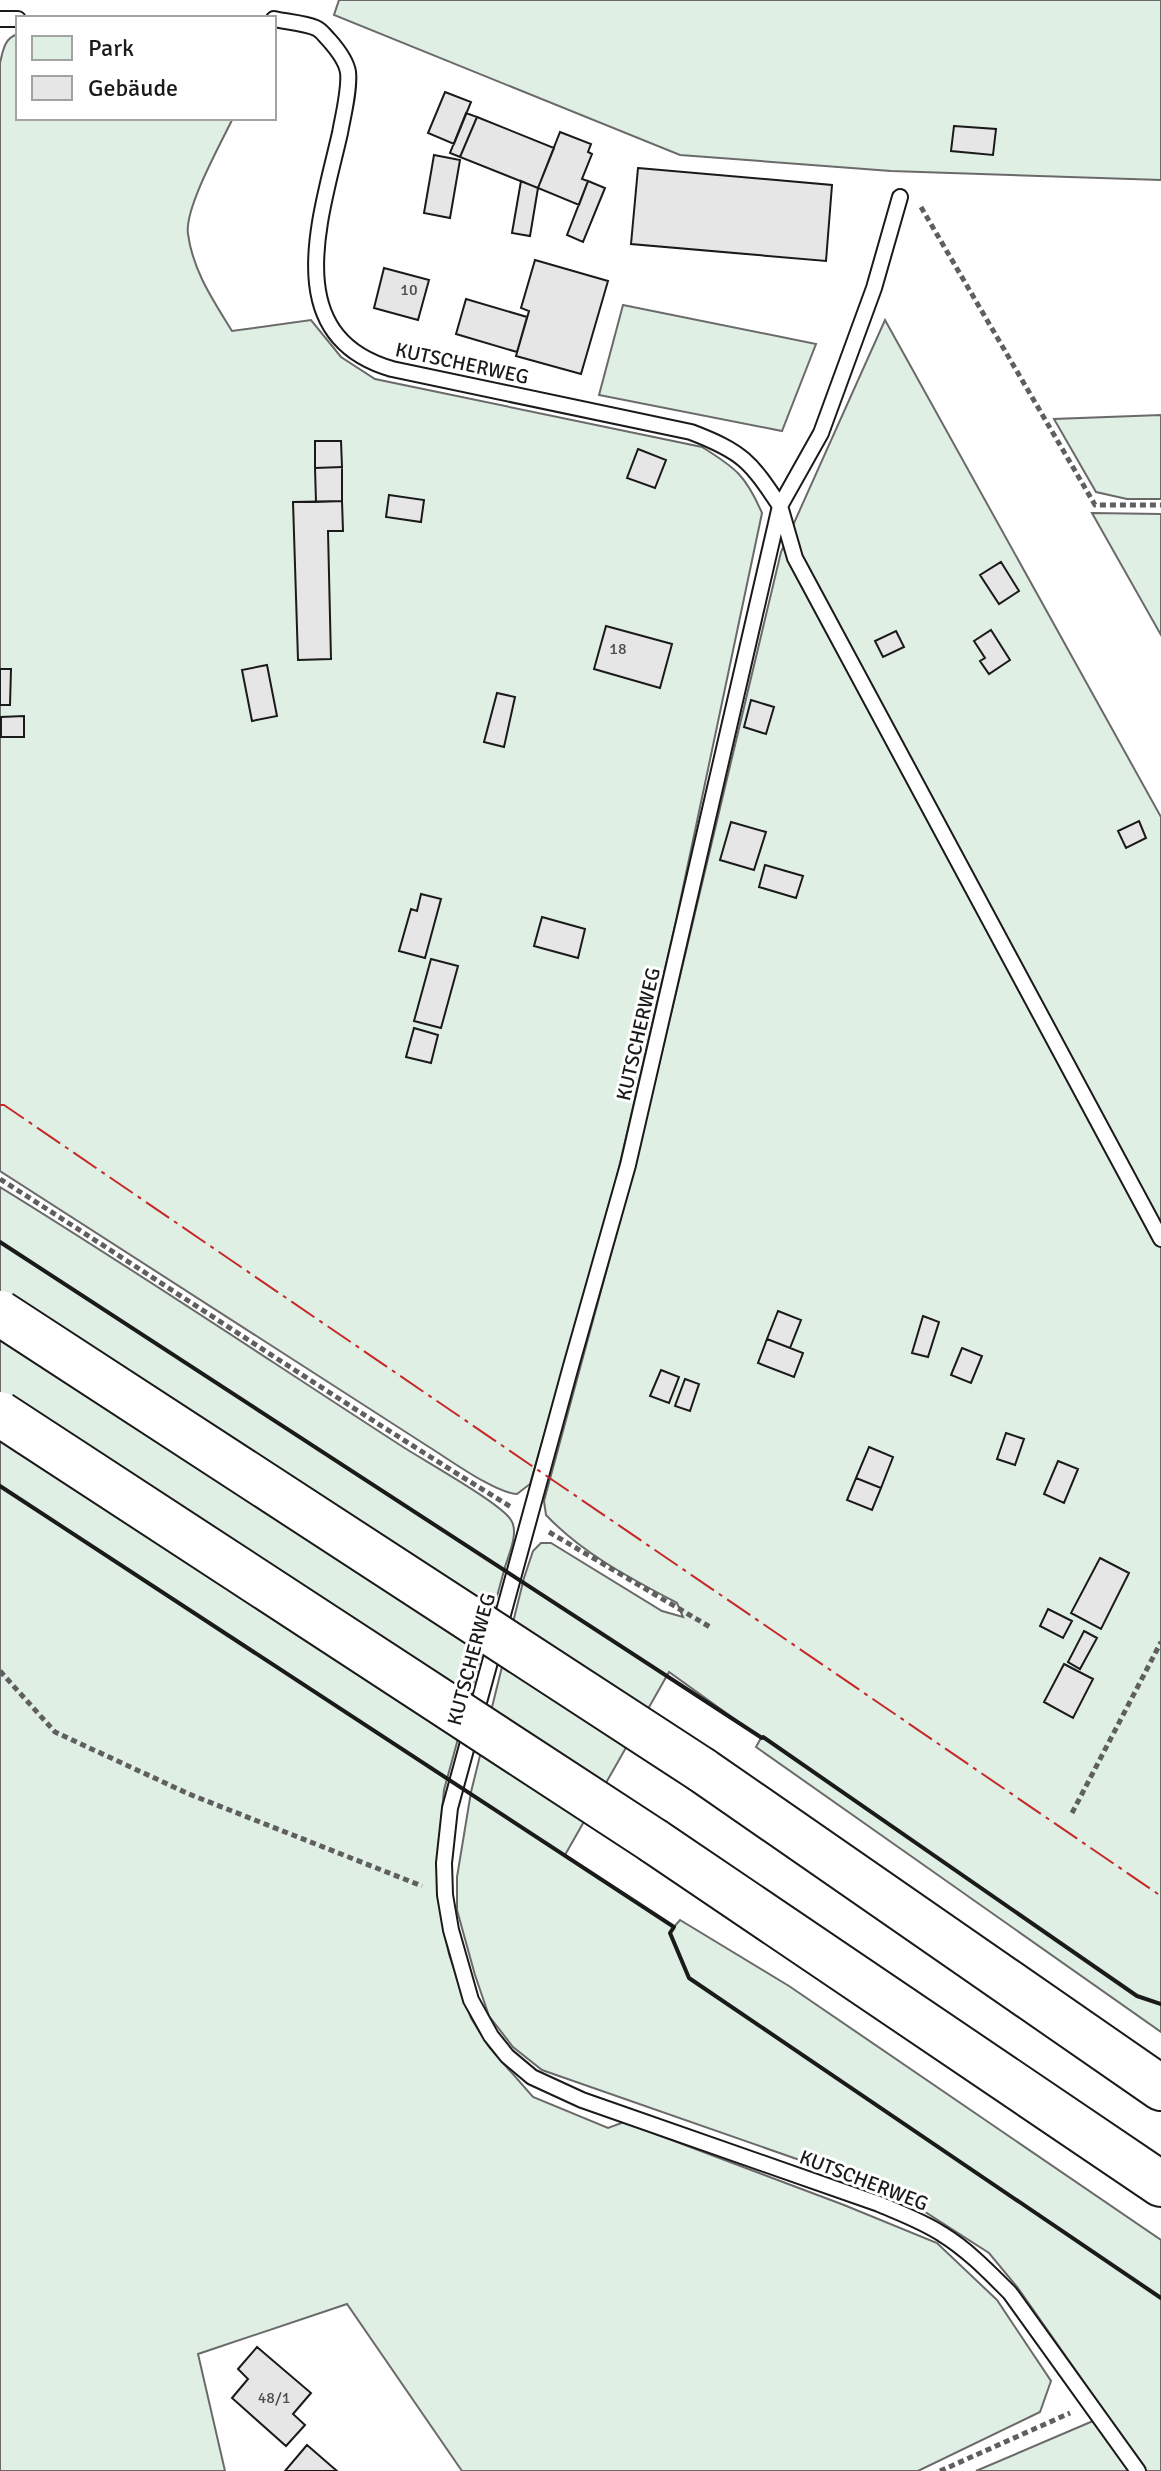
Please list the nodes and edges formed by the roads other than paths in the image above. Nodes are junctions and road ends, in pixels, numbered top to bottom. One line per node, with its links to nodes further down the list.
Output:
1 (276, 19): 3 (lane, KUTSCHERWEG)
2 (900, 197): 3 (lane)
3 (780, 506): 4 (lane, KUTSCHERWEG); 9 (lane, KUTSCHERWEG)
4 (1161, 1239)
5 (0, 1313): 7 (highway, bridge)
6 (0, 1414): 8 (highway, bridge)
7 (1161, 2088)
8 (1161, 2184)
9 (1138, 2471)

